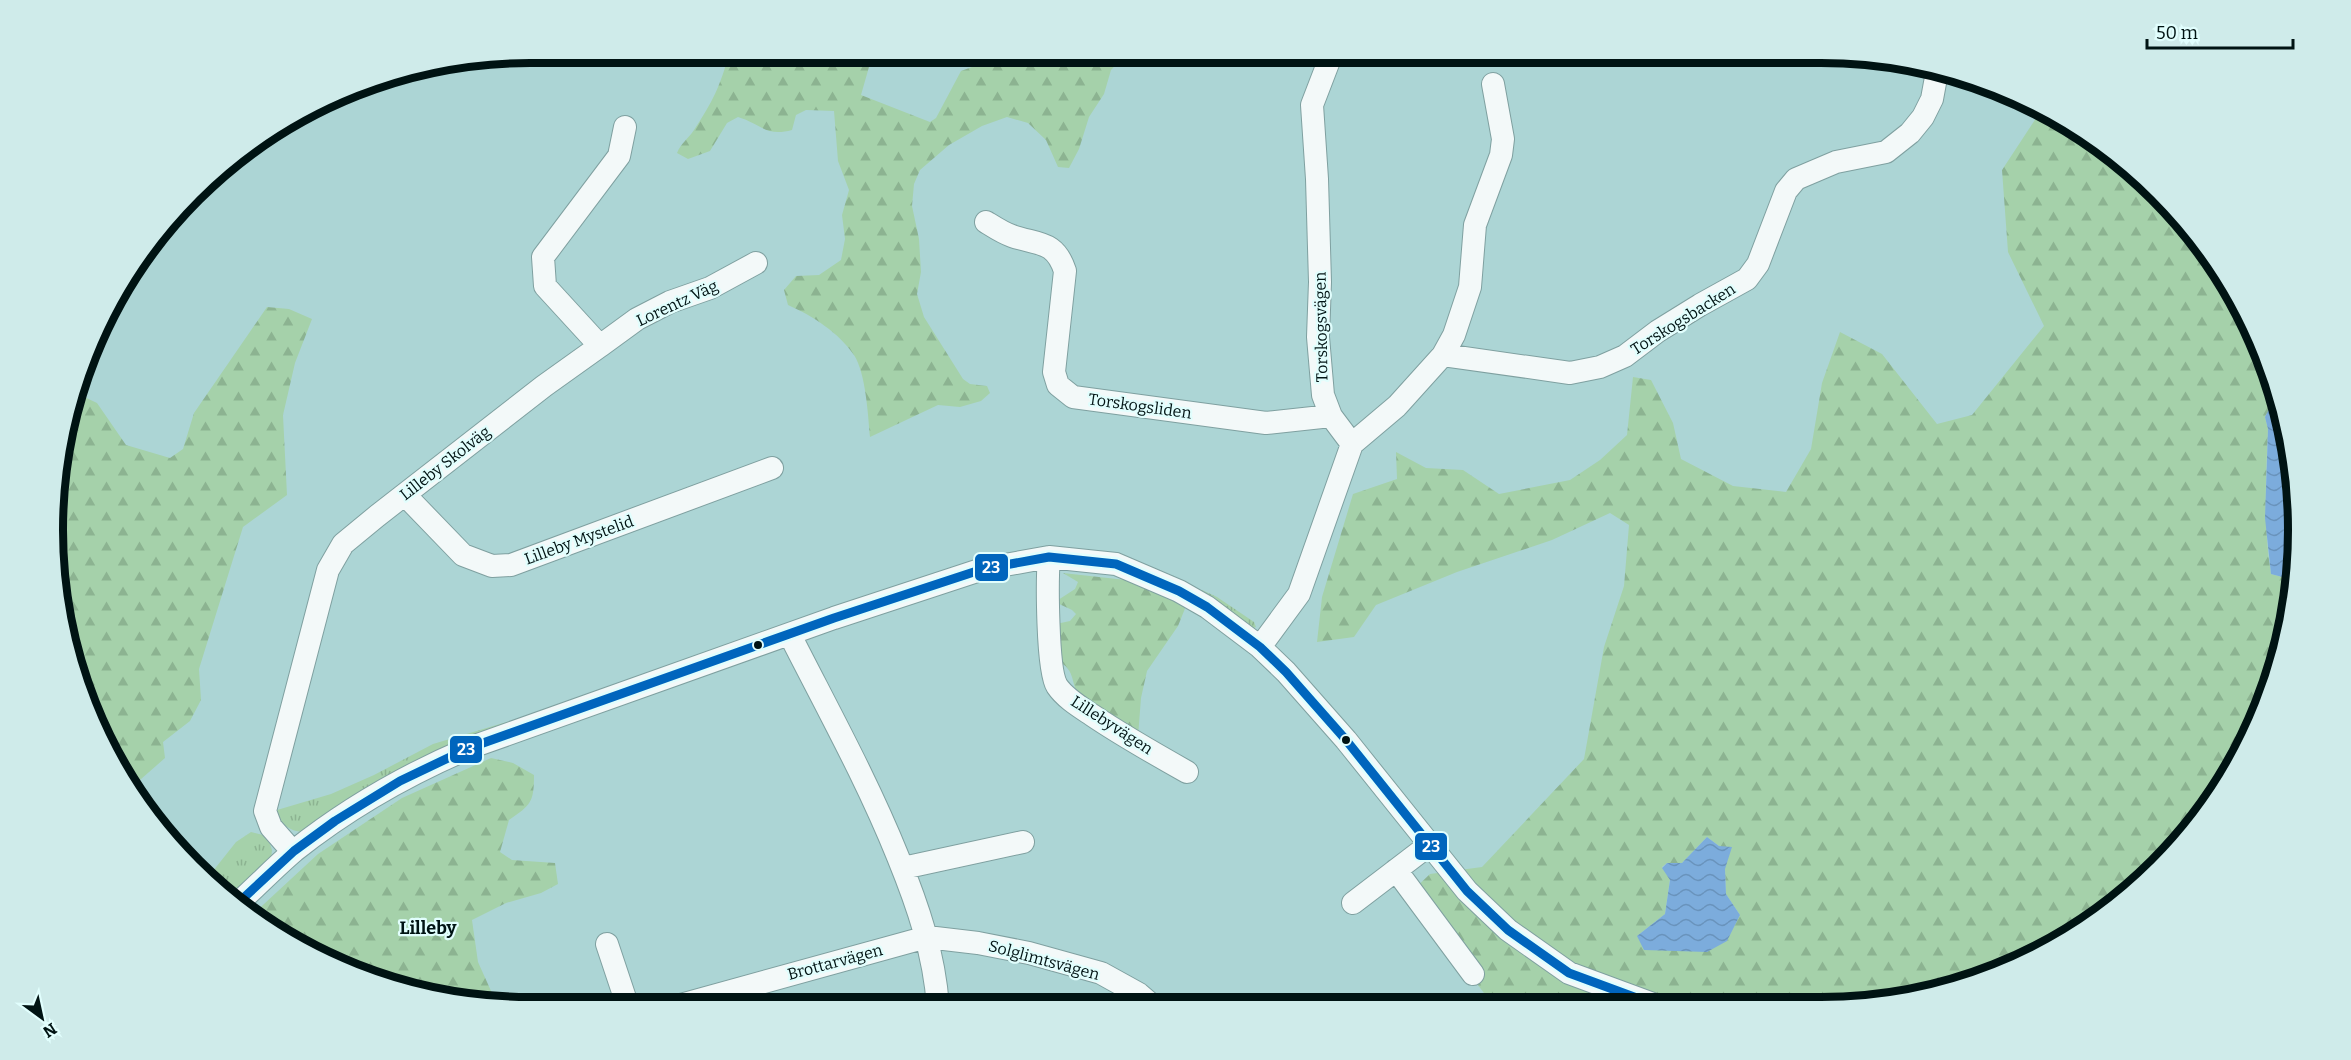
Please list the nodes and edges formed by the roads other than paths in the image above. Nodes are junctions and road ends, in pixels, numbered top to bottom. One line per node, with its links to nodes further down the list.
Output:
1 (1328, 63): 9 (street, Torskogsvägen)
2 (1936, 78): 8 (street, Torskogsbacken)
3 (1493, 84): 8 (street)
4 (625, 128): 7 (street)
5 (986, 222): 9 (street, Torskogsliden)
6 (756, 263): 7 (street, Lorentz Väg)
7 (600, 346): 12 (street, Lilleby Skolväg)
8 (1443, 355): 10 (street)
9 (1331, 416): 10 (street, Torskogsvägen)
10 (1352, 444): 15 (street)
11 (772, 468): 12 (street, Lilleby Mystelid)
12 (405, 495): 19 (street, Lilleby Skolväg)
13 (1049, 557): 14 (street); 15 (street); 16 (street, Lillebyvägen)
14 (790, 634): 19 (street); 20 (street)
15 (1260, 647): 18 (street)
16 (1188, 772)
17 (1023, 842): 20 (street)
18 (1429, 845): 21 (street); 31 (street)
19 (293, 852): 22 (street)
20 (903, 868): 24 (street)
21 (1396, 870): 23 (street); 26 (street)
22 (243, 898)
23 (1353, 903)
24 (927, 937): 28 (street, Brottarvägen); 29 (street); 30 (street, Solglimtsvägen)
25 (607, 944): 27 (street)
26 (1473, 974)
27 (625, 997)
28 (709, 997)
29 (937, 997)
30 (1142, 997)
31 (1634, 997)

